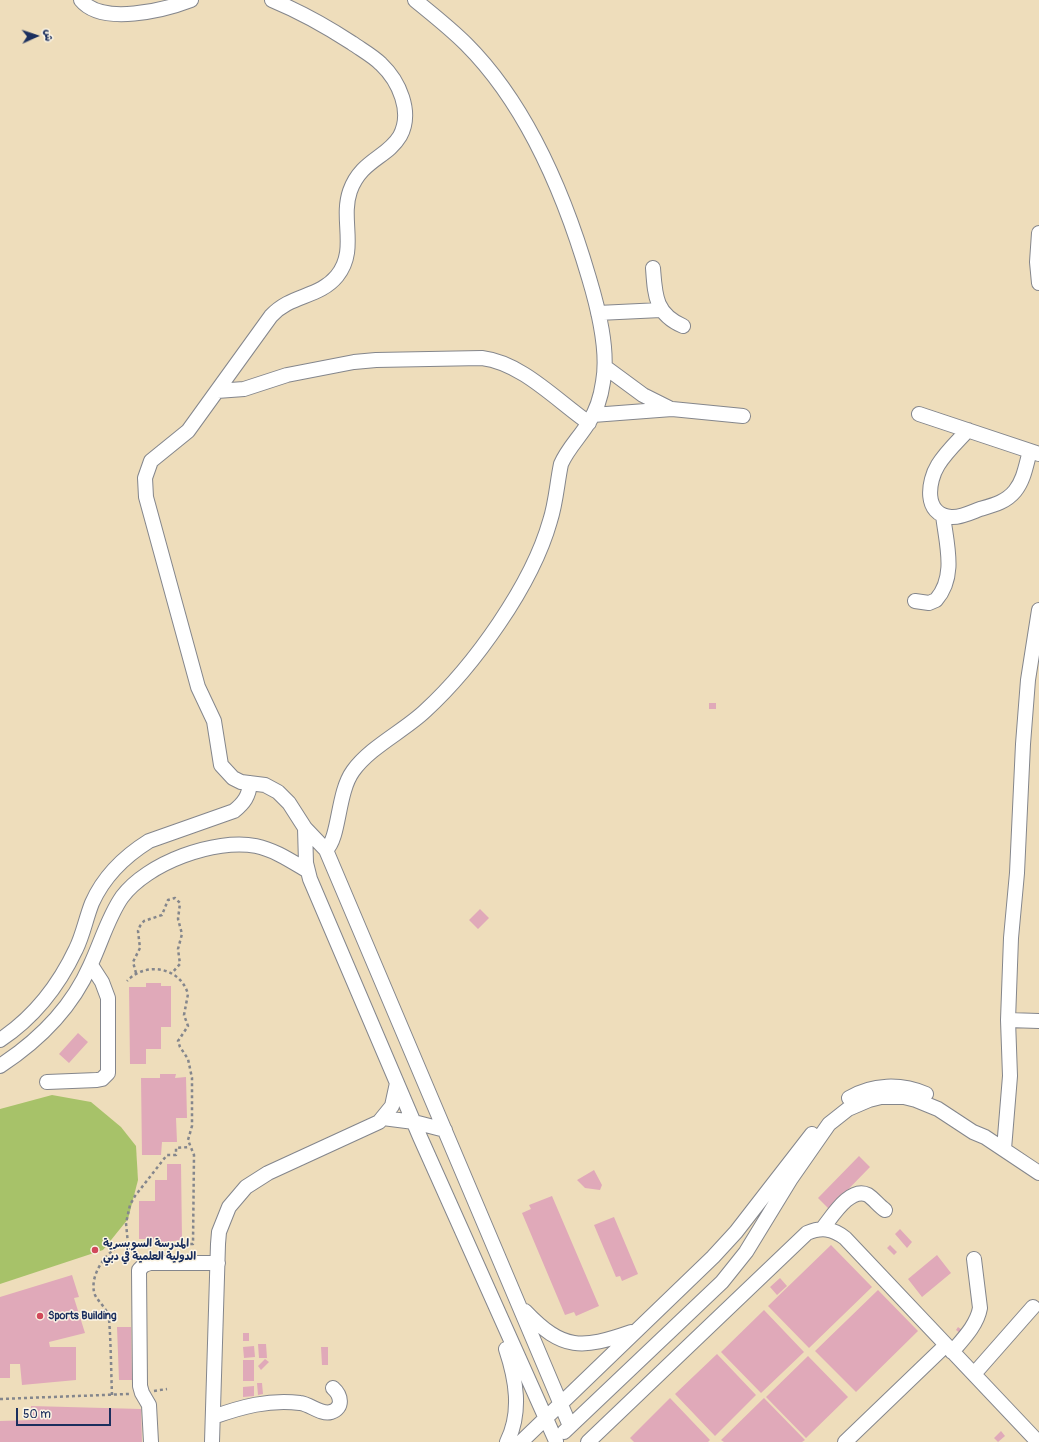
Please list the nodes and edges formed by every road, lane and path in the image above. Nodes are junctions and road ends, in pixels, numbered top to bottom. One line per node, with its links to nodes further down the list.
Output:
1 (81, 0): 2 (street)
2 (191, 0)
3 (272, 0): 12 (street)
4 (415, 0): 9 (street)
5 (1039, 233): 7 (street)
6 (653, 268): 8 (street)
7 (1039, 283)
8 (661, 310): 9 (street); 10 (street)
9 (598, 313): 11 (street)
10 (683, 326)
11 (605, 367): 13 (street); 16 (street)
12 (217, 391): 16 (street); 22 (street)
13 (672, 409): 15 (street); 16 (street)
14 (919, 414): 17 (street)
15 (743, 416)
16 (591, 419): 24 (street)
17 (968, 430): 18 (street); 19 (street)
18 (1034, 453): 19 (street)
19 (943, 515): 20 (street)
20 (915, 601)
21 (1039, 610): 30 (street)
22 (250, 783): 23 (street); 32 (street)
23 (305, 828): 24 (street); 25 (street)
24 (326, 850): 38 (street)
25 (308, 871): 26 (street); 35 (street)
26 (91, 965): 33 (street); 34 (street)
27 (136, 973): 28 (path); 28 (path); 29 (path)
28 (172, 973): 41 (path)
29 (127, 981)
30 (1008, 1020): 31 (street); 42 (street)
31 (1039, 1021)
32 (0, 1040)
33 (0, 1066)
34 (47, 1082)
35 (397, 1083): 36 (street); 37 (street)
36 (378, 1122): 37 (street); 39 (street); 48 (street)
37 (414, 1122): 38 (street); 39 (street)
38 (445, 1130): 49 (street)
39 (420, 1137): 51 (street)
40 (985, 1137): 42 (street); 52 (street); 60 (street)
41 (189, 1147): 46 (path); 46 (path)
42 (1004, 1149): 43 (street)
43 (1039, 1173)
44 (885, 1210): 45 (street)
45 (822, 1229): 53 (street); 61 (street)
46 (128, 1244): 56 (path)
47 (974, 1259): 53 (street)
48 (218, 1263): 58 (street); 63 (street)
49 (520, 1306): 52 (street); 57 (street)
50 (1033, 1307): 54 (street)
51 (501, 1318): 59 (street); 65 (street)
52 (636, 1330): 57 (street)
53 (949, 1348): 54 (street); 67 (street)
54 (974, 1374): 68 (street)
55 (333, 1388): 58 (street)
56 (0, 1399)
57 (560, 1403): 59 (street); 60 (street)
58 (213, 1417): 64 (street)
59 (545, 1417): 62 (street); 66 (street)
60 (570, 1426): 62 (street)
61 (595, 1439)
62 (555, 1441)
63 (151, 1442)
64 (212, 1442)
65 (507, 1442)
66 (521, 1442)
67 (845, 1442)
68 (1038, 1442)

